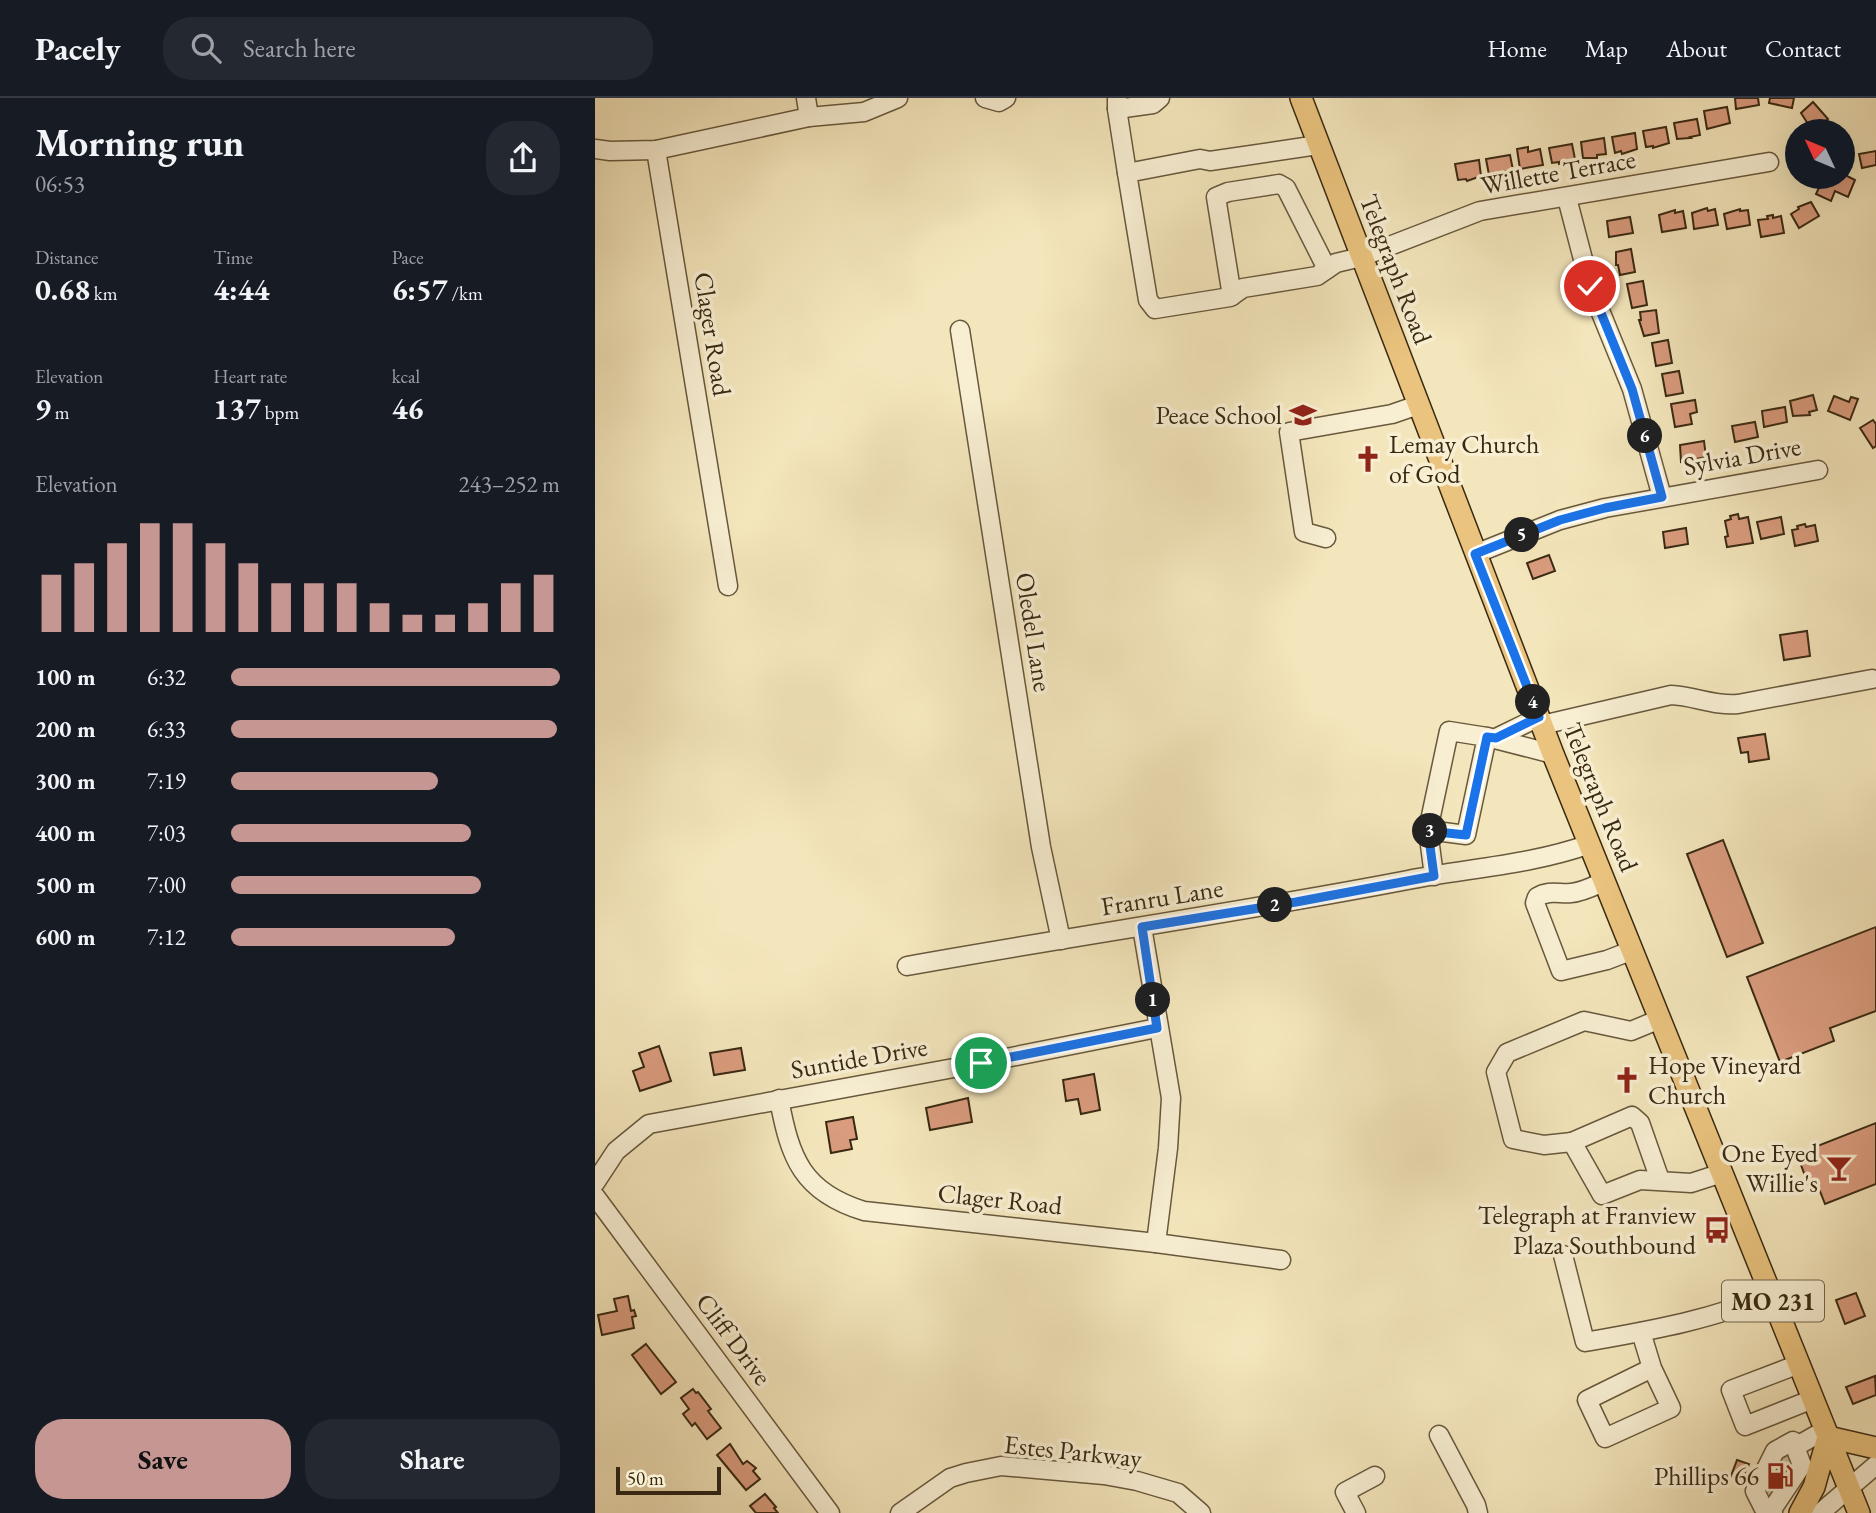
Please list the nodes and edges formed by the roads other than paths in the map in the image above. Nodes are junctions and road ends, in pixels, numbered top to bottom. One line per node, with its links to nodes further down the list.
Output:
1 (806, 98): 8 (street)
2 (898, 98): 8 (street)
3 (985, 98): 4 (street)
4 (1006, 98)
5 (1160, 98): 7 (street)
6 (1301, 98): 9 (main road, Telegraph Road / MO 231)
7 (1117, 103): 13 (street)
8 (809, 117): 11 (street)
9 (1318, 145): 13 (street); 15 (main road, Telegraph Road / MO 231)
10 (595, 149): 11 (street)
11 (656, 150): 24 (street, Clager Road)
12 (1769, 162): 14 (street, Willette Terrace)
13 (1127, 173): 17 (street, Willette Terrace)
14 (1567, 198): 15 (street, Willette Terrace); 21 (street)
15 (1361, 257): 16 (street, Willette Terrace); 19 (main road, Telegraph Road / MO 231)
16 (1327, 269): 17 (street, Willette Terrace); 17 (street)
17 (1232, 296)
18 (960, 330): 34 (street, Oledel Lane)
19 (1418, 405): 22 (street); 23 (main road, Telegraph Road / MO 231)
20 (1818, 470): 21 (street, Sylvia Drive)
21 (1662, 497): 23 (street, Sylvia Drive)
22 (1326, 538)
23 (1475, 554): 26 (main road, Telegraph Road / MO 231)
24 (728, 586)
25 (1871, 679): 26 (street)
26 (1540, 721): 27 (street); 28 (main road, Telegraph Road / MO 231)
27 (1491, 738): 28 (street); 29 (street); 29 (street)
28 (1553, 754): 30 (main road, Telegraph Road / MO 231)
29 (1428, 831): 31 (street)
30 (1590, 844): 31 (street, Franru Lane); 32 (main road, Telegraph Road / MO 231)
31 (1434, 876): 33 (street, Franru Lane)
32 (1605, 881): 35 (main road, Telegraph Road / MO 231); 35 (street)
33 (1142, 927): 34 (street, Franru Lane); 38 (street)
34 (1061, 940): 36 (street, Franru Lane)
35 (1633, 950): 37 (main road, Telegraph Road / MO 231)
36 (907, 966)
37 (1660, 1019): 40 (street); 41 (main road, Telegraph Road / MO 231)
38 (1157, 1028): 39 (street, Suntide Drive); 45 (street)
39 (779, 1099): 43 (street, Suntide Drive); 45 (street, Clager Road)
40 (1571, 1142): 42 (street); 42 (street)
41 (1722, 1173): 42 (street); 48 (main road, Telegraph Road / MO 231)
42 (1660, 1180)
43 (595, 1183)
44 (595, 1196): 61 (street, Cliff Drive)
45 (1156, 1243): 47 (street, Clager Road)
46 (1563, 1255): 49 (street)
47 (1281, 1260)
48 (1771, 1294): 49 (street); 50 (main road, Telegraph Road / MO 231)
49 (1641, 1332): 51 (street)
50 (1799, 1364): 52 (main road, Telegraph Road / MO 231); 52 (street)
51 (1652, 1368): 51 (street)
52 (1812, 1399): 53 (main road, Telegraph Road / MO 231)
53 (1827, 1433): 55 (street); 56 (main road); 60 (main road, Telegraph Road / MO 231); 66 (main road)
54 (1439, 1435): 65 (street)
55 (1795, 1447): 59 (street); 59 (street)
56 (1876, 1448)
57 (1876, 1465): 60 (street)
58 (1375, 1476): 64 (street)
59 (1777, 1483)
60 (1849, 1489): 67 (street); 68 (main road, Telegraph Road / MO 231)
61 (830, 1513)
62 (901, 1513): 63 (street, Estes Parkway)
63 (1201, 1513)
64 (1356, 1513)
65 (1478, 1513)
66 (1800, 1513)
67 (1820, 1513)
68 (1859, 1513)

